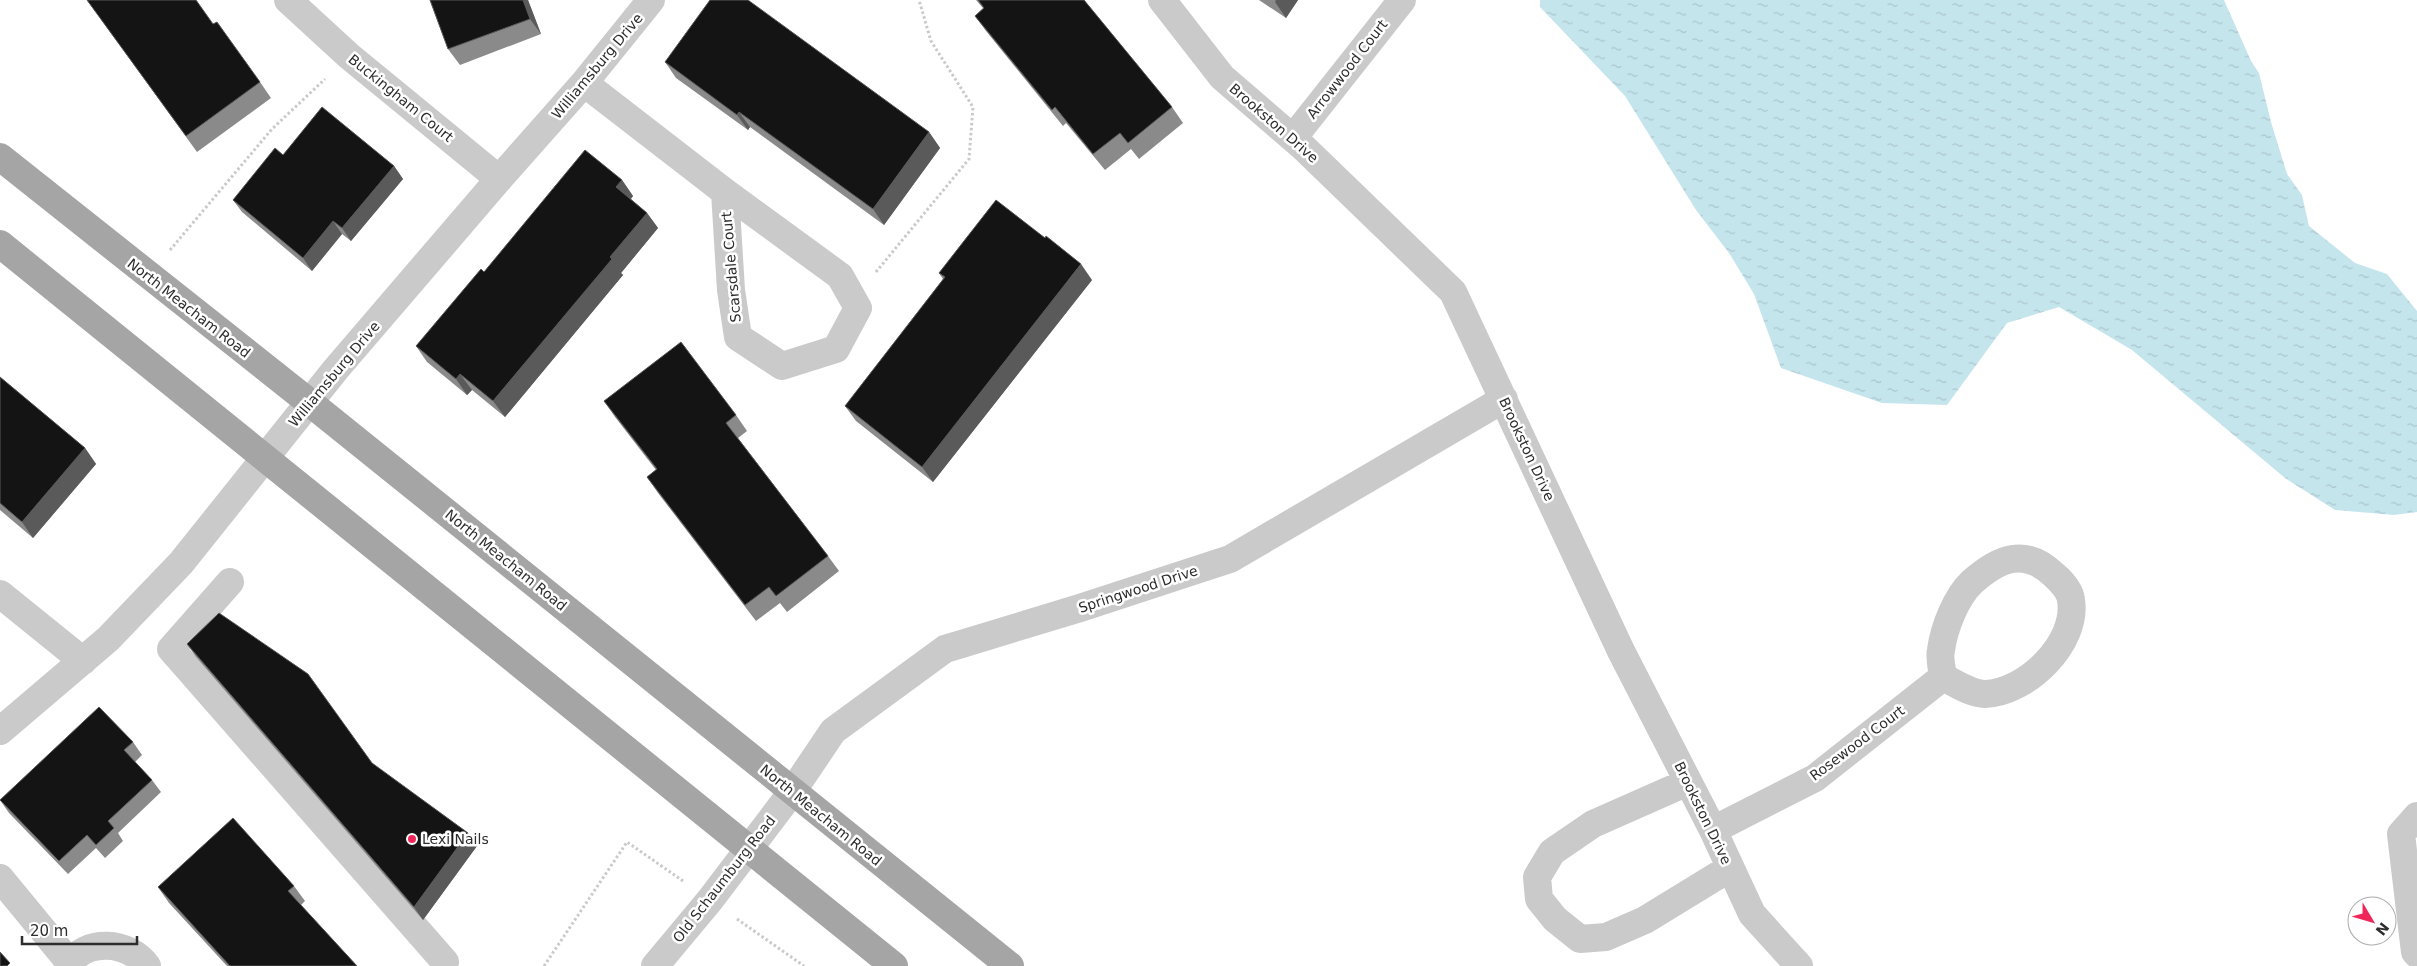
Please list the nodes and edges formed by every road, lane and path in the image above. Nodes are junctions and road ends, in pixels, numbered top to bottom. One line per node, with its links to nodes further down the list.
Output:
1 (651, 0): 7 (street, Williamsburg Drive)
2 (919, 0): 14 (path)
3 (1162, 0): 8 (street, Brookston Drive)
4 (1402, 0): 8 (street, Arrowwood Court)
5 (303, 5): 6 (street, Buckingham Court)
6 (349, 56): 10 (street, Buckingham Court); 13 (path)
7 (584, 83): 10 (street, Williamsburg Drive); 11 (street, Scarsdale Court)
8 (1293, 138): 15 (street, Brookston Drive)
9 (0, 157): 13 (main road, North Meacham Road)
10 (499, 179): 16 (street, Williamsburg Drive)
11 (726, 192): 14 (street, Scarsdale Court); 14 (street, Scarsdale Court)
12 (0, 244): 17 (main road)
13 (148, 276): 16 (main road, North Meacham Road)
14 (853, 300)
15 (1504, 399): 23 (street, Brookston Drive); 24 (street, Springwood Drive)
16 (310, 402): 17 (street, Williamsburg Drive); 24 (main road, North Meacham Road)
17 (264, 458): 20 (street, Williamsburg Drive); 27 (main road)
18 (230, 582): 32 (street)
19 (0, 594): 20 (street)
20 (83, 661): 22 (street, Williamsburg Drive)
21 (1943, 676): 21 (street); 26 (street, Rosewood Court)
22 (0, 731)
23 (1688, 782): 26 (street, Brookston Drive); 29 (street)
24 (792, 792): 27 (street, Old Schaumburg Road); 38 (main road, North Meacham Road)
25 (2417, 816): 31 (street)
26 (1713, 830): 29 (street, Brookston Drive)
27 (748, 849): 36 (street, Old Schaumburg Road); 37 (main road)
28 (621, 852): 35 (path)
29 (1730, 868): 39 (street, Brookston Drive)
30 (0, 878): 33 (street)
31 (2417, 954)
32 (445, 962)
33 (69, 964): 34 (street)
34 (148, 966)
35 (544, 966)
36 (655, 966)
37 (894, 966)
38 (1010, 966)
39 (1799, 966)

